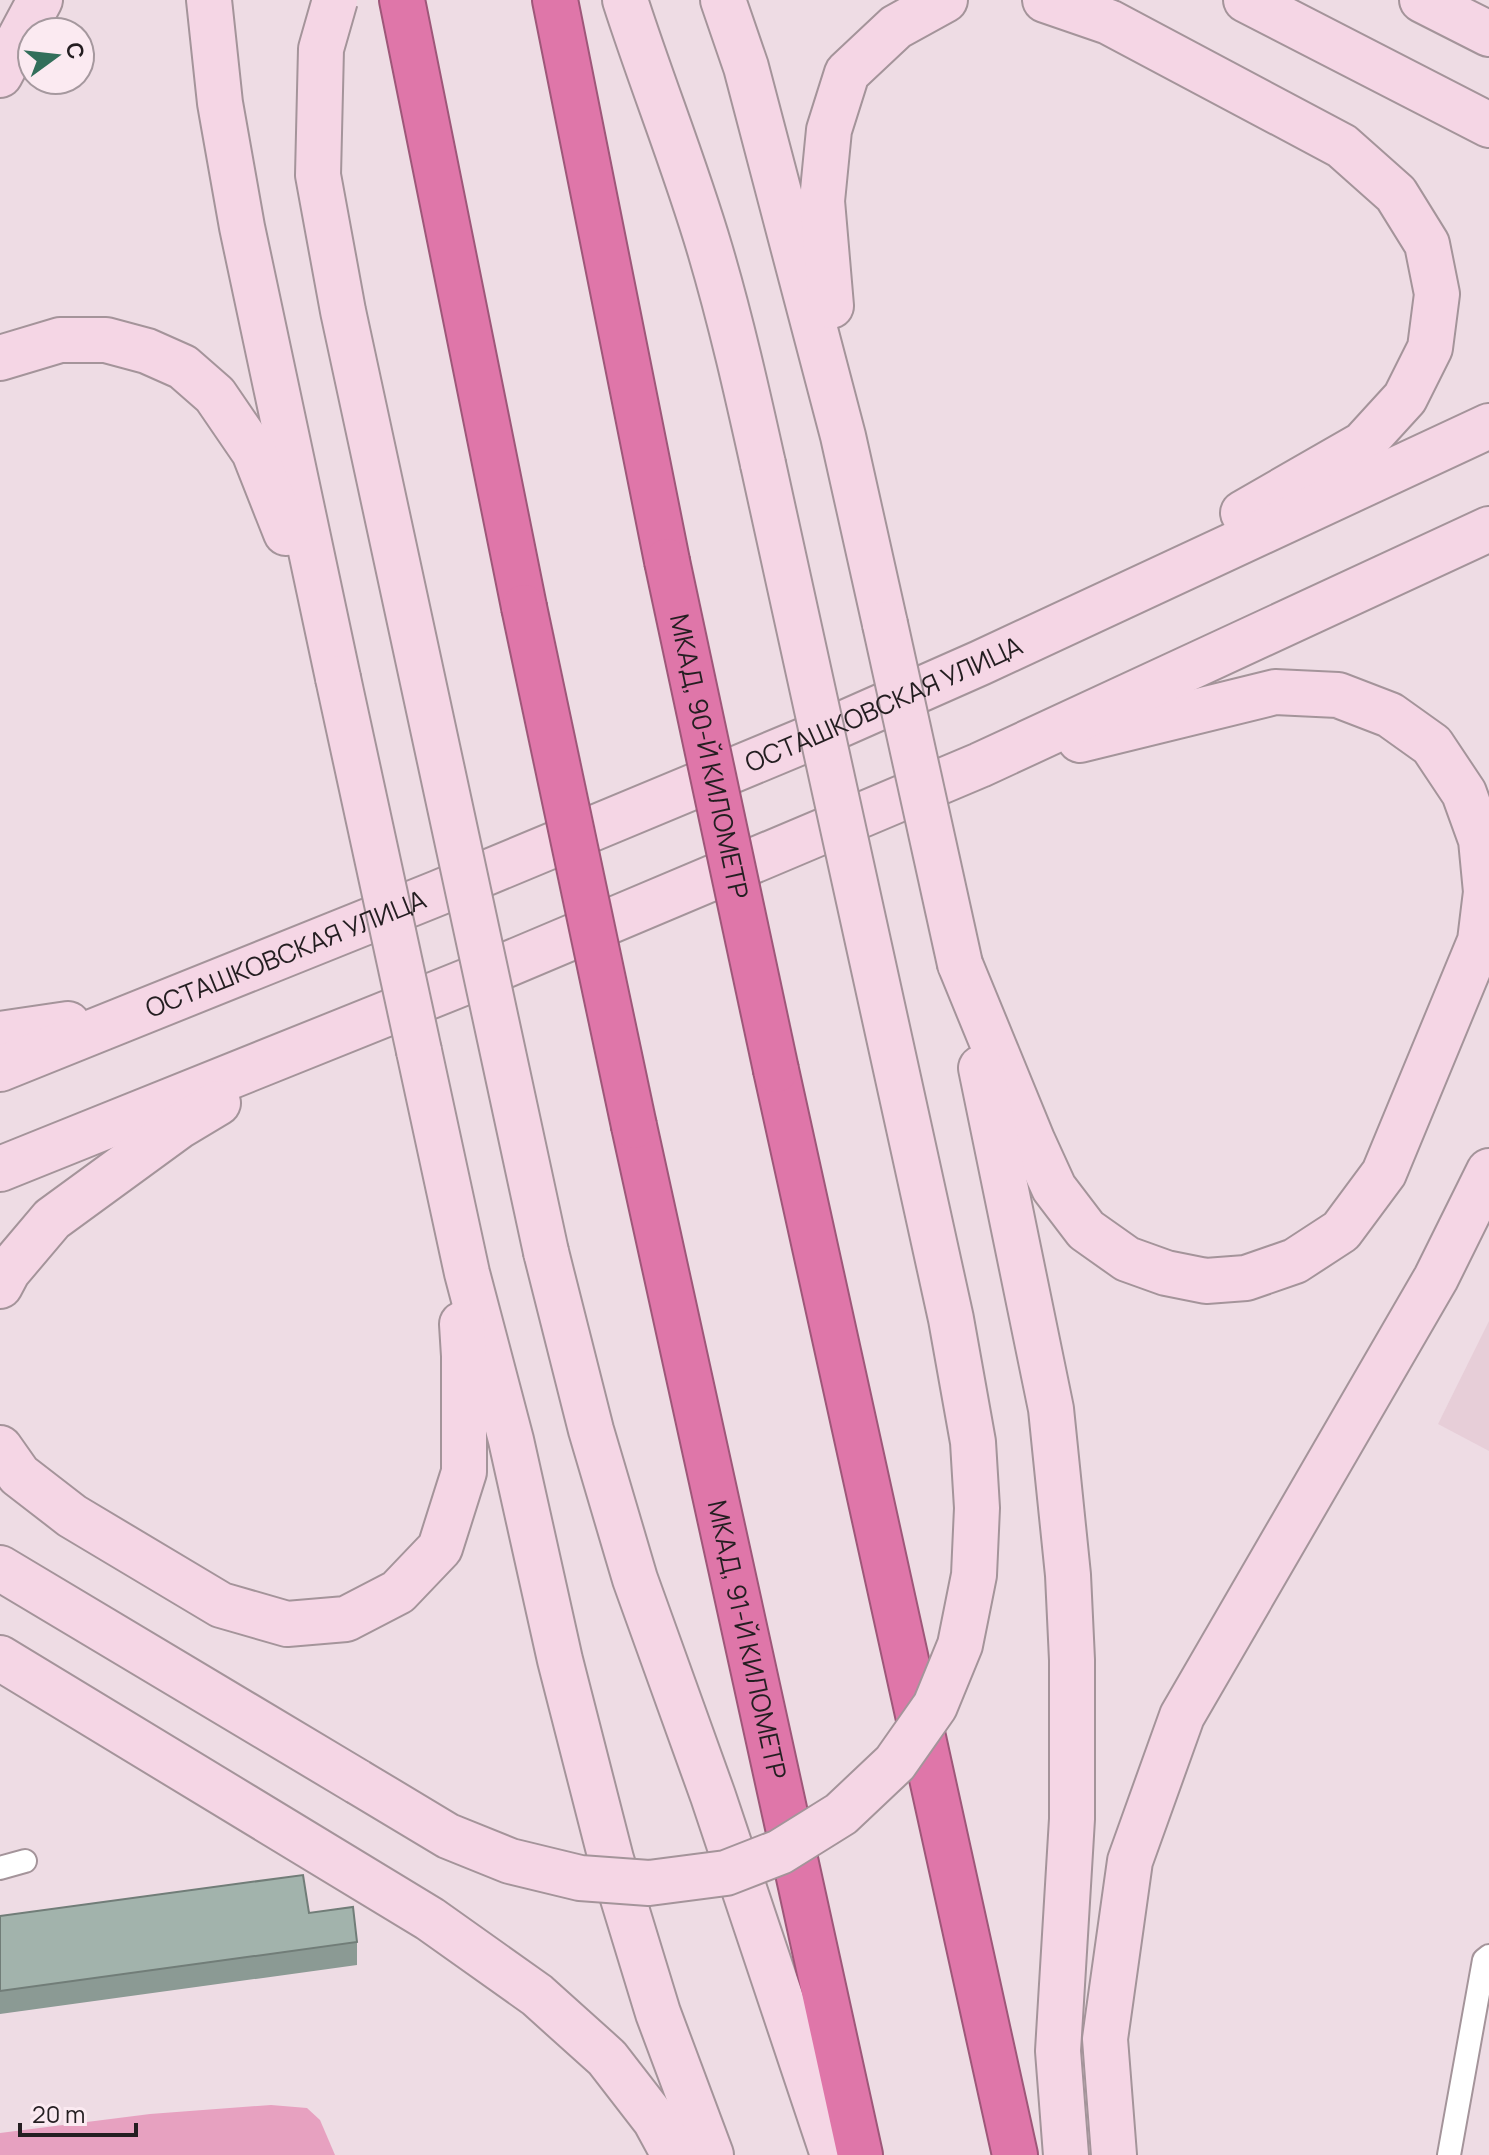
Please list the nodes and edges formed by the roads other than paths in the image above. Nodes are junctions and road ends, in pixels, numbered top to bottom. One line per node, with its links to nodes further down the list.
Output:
1 (40, 0): 13 (main road)
2 (209, 0): 20 (main road)
3 (335, 0): 41 (main road, bridge)
4 (402, 0): 42 (highway, МКАД, 91-Й КИЛОМЕТР, bridge)
5 (555, 0): 43 (highway, МКАД, 90-Й КИЛОМЕТР, bridge)
6 (625, 0): 32 (main road, bridge)
7 (723, 0): 17 (main road)
8 (945, 0): 17 (main road)
9 (1045, 0): 19 (main road)
10 (1246, 0): 14 (main road)
11 (1422, 0): 12 (main road)
12 (1489, 34)
13 (0, 75)
14 (1489, 125)
15 (0, 358): 20 (main road)
16 (1489, 426): 19 (main road, ОСТАШКОВСКАЯ УЛИЦА)
17 (843, 436): 24 (main road, bridge)
18 (1489, 529): 21 (main road)
19 (980, 663): 22 (main road, ОСТАШКОВСКАЯ УЛИЦА)
20 (338, 678): 29 (main road, bridge)
21 (980, 765): 24 (main road); 25 (main road)
22 (198, 990): 23 (main road); 26 (main road, ОСТАШКОВСКАЯ УЛИЦА)
23 (0, 1034)
24 (983, 1041): 34 (main road)
25 (315, 1043): 27 (main road); 30 (main road)
26 (0, 1069)
27 (0, 1169)
28 (1489, 1171): 38 (main road)
29 (462, 1274): 31 (main road); 40 (main road)
30 (0, 1286)
31 (0, 1448)
32 (0, 1568)
33 (0, 1658): 39 (main road)
34 (1072, 1819): 38 (main road); 44 (main road)
35 (25, 1861): 36 (lane)
36 (0, 1868)
37 (1489, 1956): 46 (lane)
38 (1105, 2039): 45 (main road)
39 (674, 2155)
40 (711, 2155)
41 (833, 2155)
42 (860, 2155)
43 (1015, 2155)
44 (1066, 2155)
45 (1114, 2155)
46 (1449, 2155)

